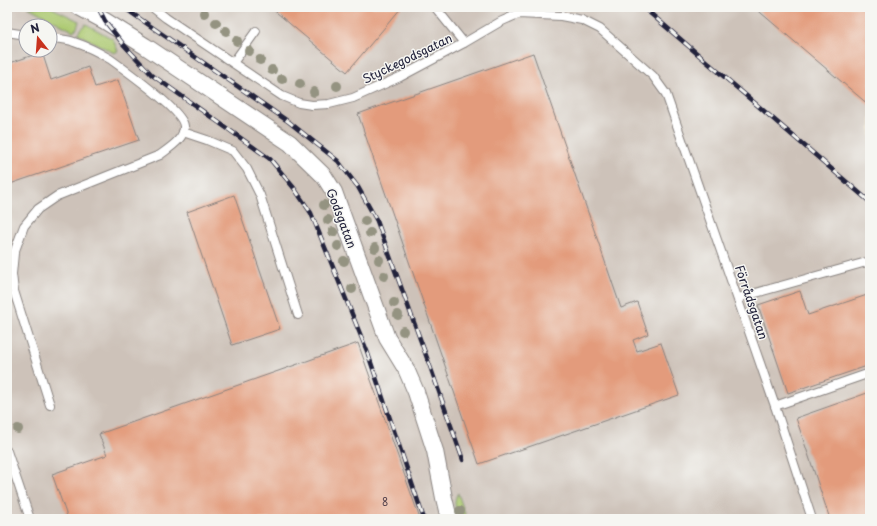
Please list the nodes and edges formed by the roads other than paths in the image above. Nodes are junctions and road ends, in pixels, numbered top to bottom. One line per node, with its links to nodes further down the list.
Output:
1 (79, 7): 20 (street, Godsgatan)
2 (152, 7): 9 (lane, Styckegodsgatan)
3 (435, 7): 8 (lane)
4 (256, 31): 9 (lane)
5 (7, 32): 6 (lane)
6 (18, 34)
7 (58, 39): 11 (lane)
8 (464, 43): 9 (lane, Styckegodsgatan); 10 (lane, Styckegodsgatan)
9 (233, 63)
10 (666, 94): 13 (lane, Förrådsgatan)
11 (182, 132): 14 (lane); 16 (lane)
12 (870, 262): 13 (lane)
13 (738, 298): 17 (lane, Förrådsgatan)
14 (298, 315)
15 (870, 373): 17 (lane)
16 (50, 405)
17 (775, 406): 21 (lane, Förrådsgatan)
18 (7, 451): 19 (lane)
19 (30, 519)
20 (449, 519)
21 (812, 519)

